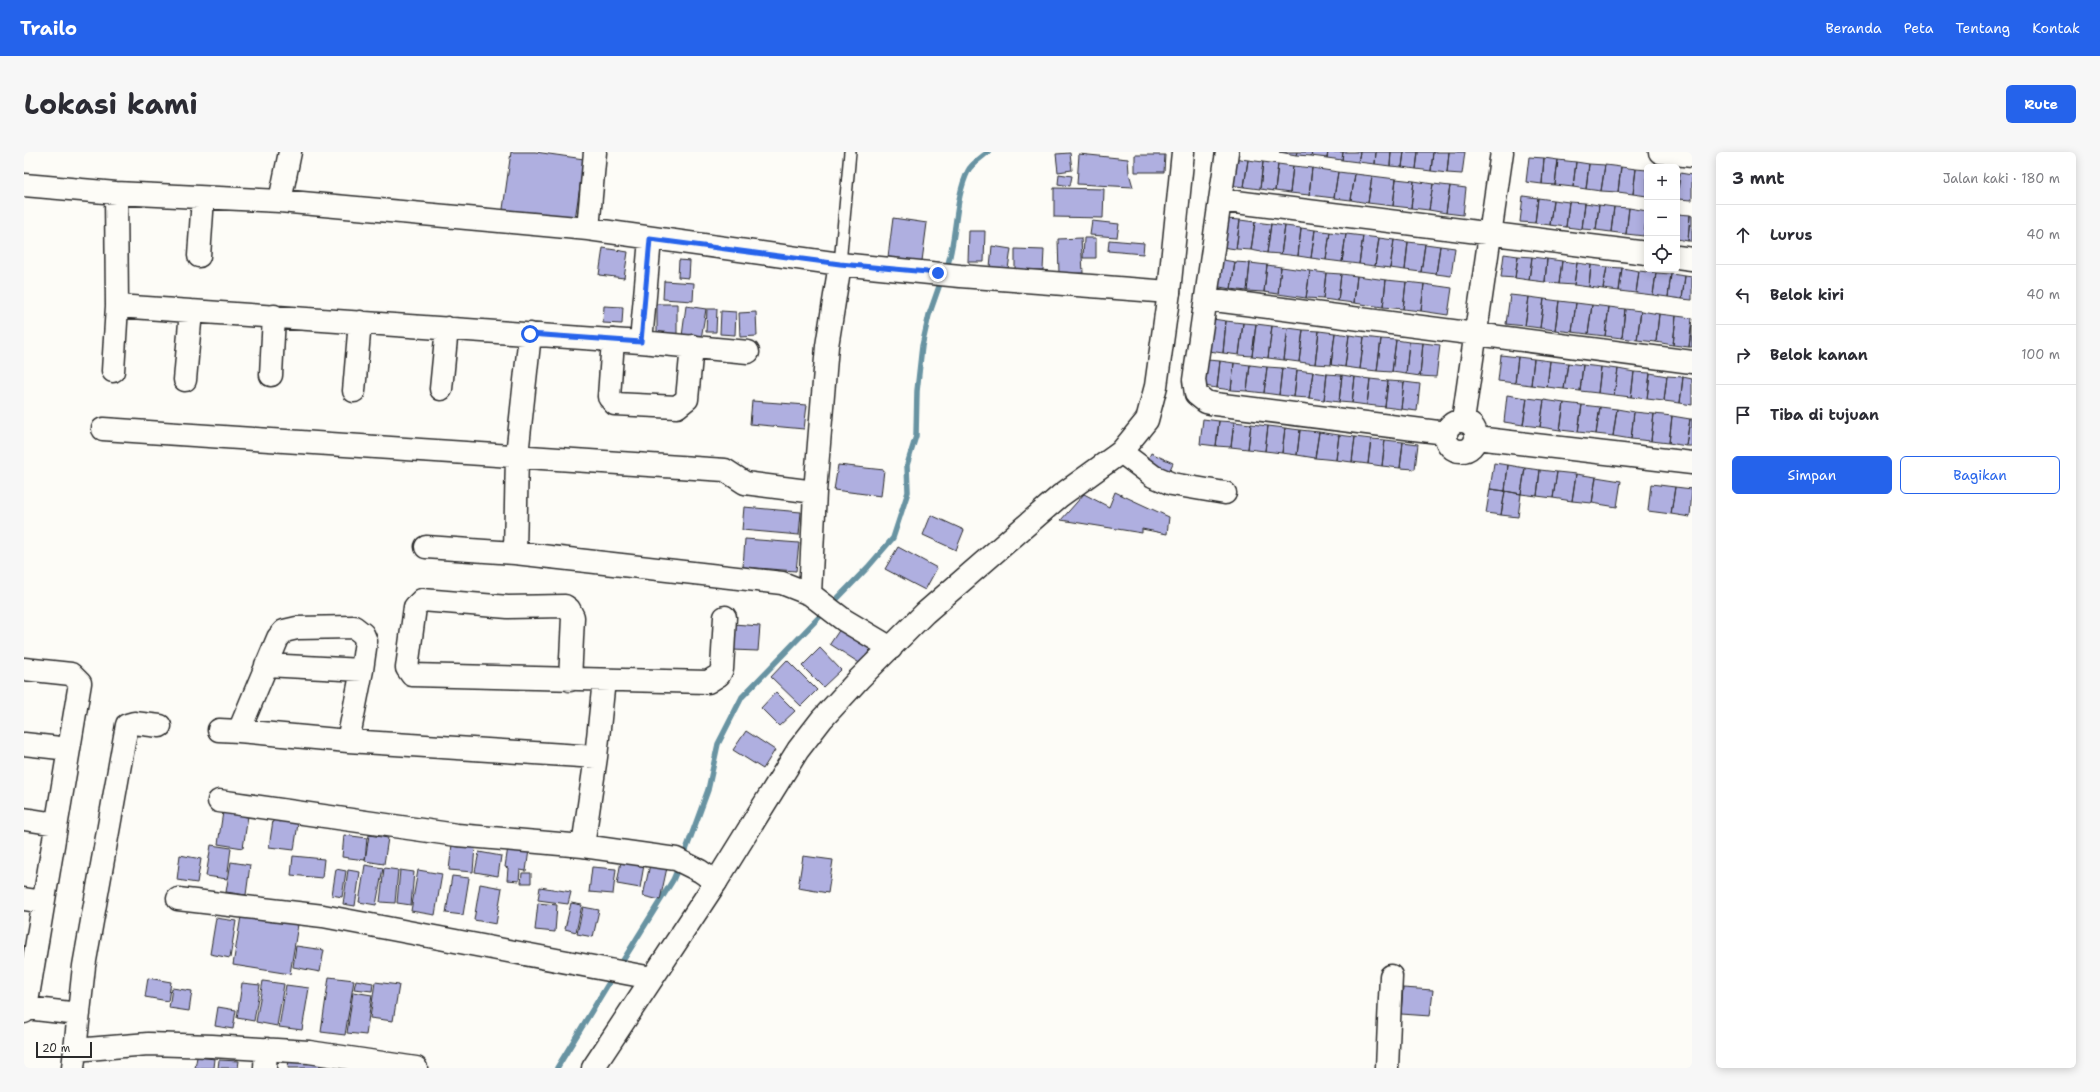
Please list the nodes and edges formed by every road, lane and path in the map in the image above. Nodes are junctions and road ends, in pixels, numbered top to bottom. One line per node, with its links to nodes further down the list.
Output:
1 (290, 152): 13 (street)
2 (595, 152): 14 (street)
3 (850, 152): 21 (lane)
4 (1183, 152): 22 (street)
5 (1227, 152): 12 (street)
6 (1502, 152): 15 (street)
7 (1660, 152): 8 (street)
8 (1692, 156)
9 (24, 185): 10 (street)
10 (116, 193): 11 (street); 24 (street)
11 (203, 198): 13 (street); 18 (street)
12 (1220, 200): 15 (street); 23 (street)
13 (280, 201): 14 (street)
14 (588, 230): 16 (street)
15 (1489, 234): 17 (street); 30 (street)
16 (650, 239): 21 (street); 32 (street)
17 (1644, 253)
18 (199, 256)
19 (1680, 257): 20 (street)
20 (1692, 259)
21 (840, 264): 22 (street); 46 (street)
22 (1169, 292): 43 (street)
23 (1207, 299): 30 (street); 41 (street)
24 (117, 306): 25 (street); 36 (street)
25 (191, 311): 26 (street); 38 (street)
26 (274, 316): 27 (street); 37 (street)
27 (360, 322): 28 (street); 40 (street)
28 (447, 328): 29 (street); 39 (street)
29 (530, 334): 31 (street); 44 (street)
30 (1475, 334): 35 (street); 41 (street)
31 (613, 340): 32 (street); 33 (street)
32 (641, 342): 33 (street)
33 (692, 346): 34 (street)
34 (748, 352)
35 (1692, 362)
36 (113, 371)
37 (271, 375)
38 (186, 380)
39 (441, 389)
40 (354, 391)
41 (1454, 427): 45 (street)
42 (103, 429): 44 (street)
43 (1121, 452): 47 (street); 52 (street)
44 (517, 455): 46 (street); 49 (street)
45 (1692, 464)
46 (815, 492): 50 (street)
47 (1225, 493)
48 (426, 547): 49 (street)
49 (515, 553): 50 (street)
50 (817, 600): 52 (street)
51 (725, 617): 57 (street)
52 (891, 648): 67 (street)
53 (266, 665): 55 (street); 55 (street); 59 (street)
54 (24, 669): 61 (street)
55 (362, 670): 59 (street)
56 (570, 680): 56 (street); 57 (street)
57 (604, 680): 62 (street)
58 (160, 726): 74 (street)
59 (348, 741): 62 (street)
60 (24, 744): 61 (street)
61 (69, 749): 65 (street)
62 (596, 757): 66 (street)
63 (219, 801): 66 (street)
64 (24, 819): 65 (street)
65 (56, 824): 69 (street)
66 (583, 846): 67 (street)
67 (708, 877): 71 (street)
68 (178, 899): 71 (street)
69 (34, 900): 70 (street)
70 (28, 974): 73 (street)
71 (642, 976): 79 (street)
72 (1391, 976): 80 (street)
73 (25, 1010): 74 (street)
74 (79, 1014): 76 (street)
75 (265, 1058): 76 (street); 77 (street)
76 (74, 1059)
77 (388, 1066): 78 (street)
78 (416, 1068)
79 (593, 1068)
80 (1387, 1068)

